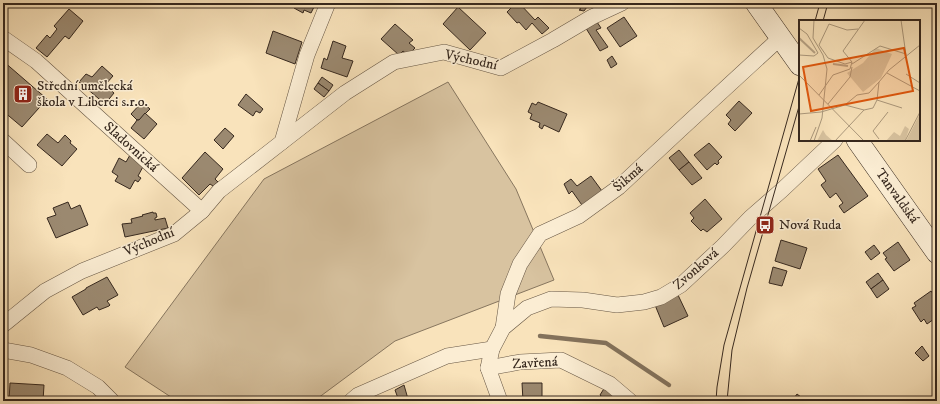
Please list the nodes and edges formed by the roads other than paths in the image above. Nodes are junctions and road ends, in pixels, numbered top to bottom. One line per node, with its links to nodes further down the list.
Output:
1 (328, 3): 10 (street)
2 (622, 3): 10 (street, Východní)
3 (756, 3): 5 (main road)
4 (3, 38): 12 (street, Sladovnická)
5 (780, 38): 6 (main road); 15 (street, Šikmá)
6 (799, 65)
7 (3, 141): 11 (street)
8 (834, 141): 15 (street, Zvonková)
9 (857, 141): 13 (main road, Tanvaldská)
10 (282, 142): 12 (street, Východní)
11 (29, 165)
12 (202, 211): 14 (street, Východní)
13 (937, 253)
14 (3, 325)
15 (503, 328): 17 (street, Zvonková)
16 (3, 350): 19 (street)
17 (492, 350): 18 (street, Zvonková); 20 (street)
18 (488, 368): 21 (street); 22 (street, Zavřená)
19 (112, 401)
20 (351, 401)
21 (500, 401)
22 (630, 401)

